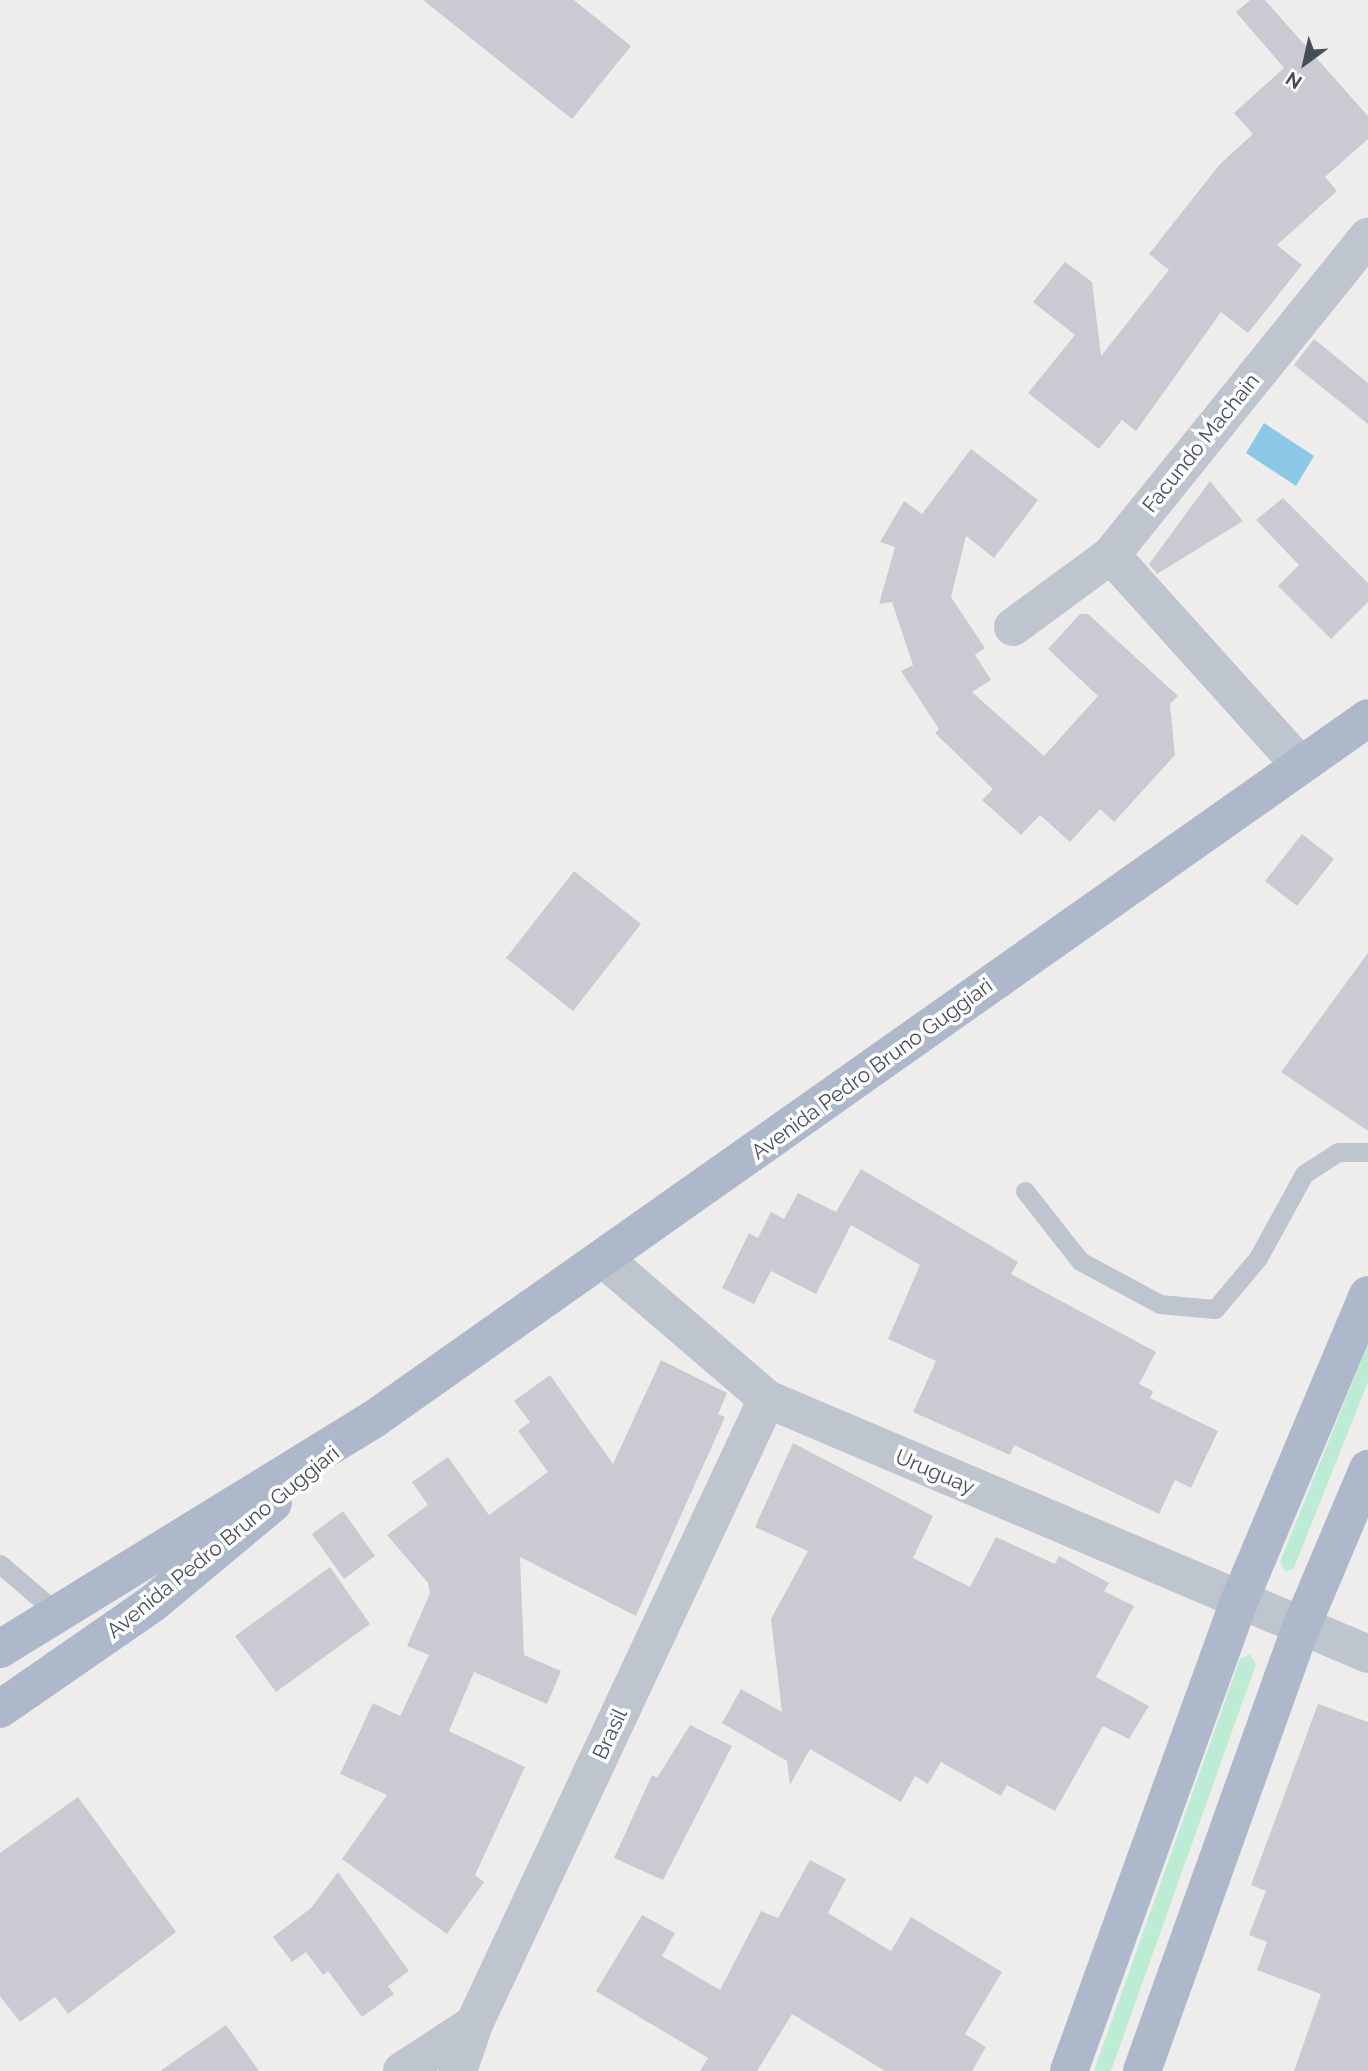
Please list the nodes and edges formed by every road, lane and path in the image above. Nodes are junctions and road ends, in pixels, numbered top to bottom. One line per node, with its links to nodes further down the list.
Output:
1 (1368, 237): 2 (street, Facundo Machain)
2 (1111, 555): 3 (street, Facundo Machain); 5 (street)
3 (1013, 628)
4 (1368, 718): 5 (main road, Avenida Pedro Bruno Guggiari)
5 (1298, 763): 8 (main road, Avenida Pedro Bruno Guggiari)
6 (1368, 1152): 7 (lane)
7 (1025, 1191)
8 (605, 1260): 10 (street, Uruguay); 11 (main road, Avenida Pedro Bruno Guggiari)
9 (1368, 1296): 14 (main road)
10 (767, 1399): 14 (street, Uruguay); 20 (street, Brasil)
11 (374, 1419): 15 (main road, Avenida Pedro Bruno Guggiari); 19 (main road, Avenida Pedro Bruno Guggiari)
12 (1368, 1469): 16 (main road)
13 (0, 1564): 15 (lane)
14 (1238, 1604): 16 (street, Uruguay); 23 (main road)
15 (57, 1613): 17 (main road, Avenida Pedro Bruno Guggiari)
16 (1300, 1630): 18 (street, Uruguay); 24 (main road)
17 (0, 1649)
18 (1368, 1654)
19 (0, 1709)
20 (474, 2024): 21 (street); 22 (street, Brasil)
21 (402, 2071)
22 (458, 2071)
23 (1069, 2071)
24 (1142, 2071)

